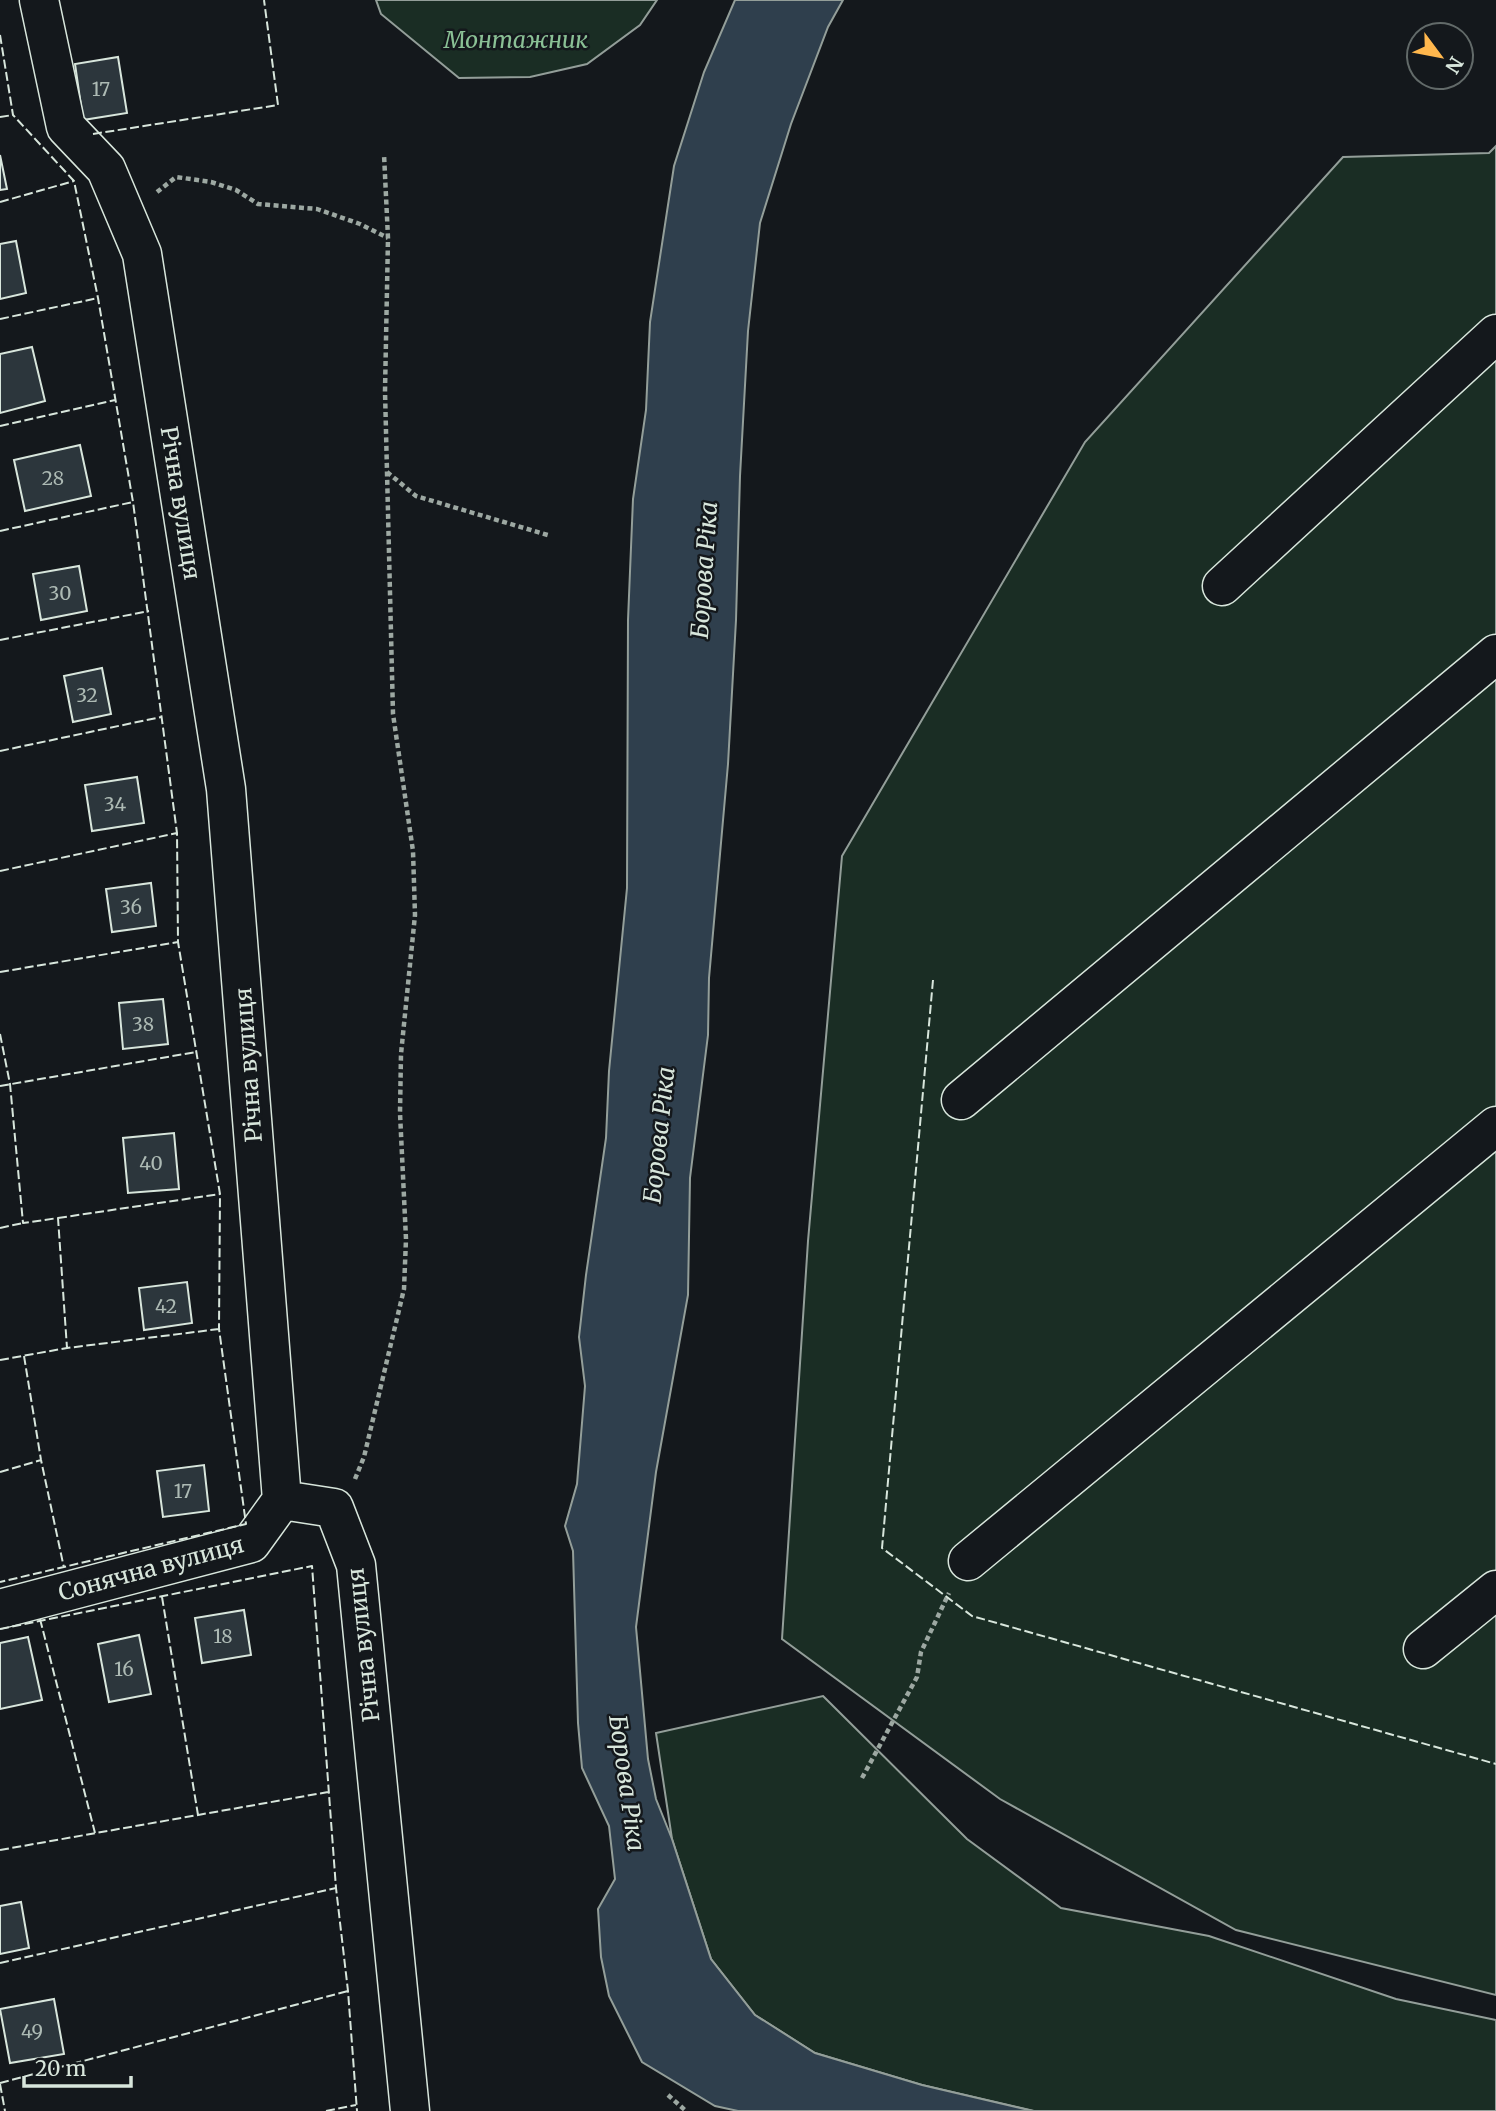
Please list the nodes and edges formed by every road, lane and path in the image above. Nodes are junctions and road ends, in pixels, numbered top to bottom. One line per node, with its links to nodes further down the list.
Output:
1 (39, 0): 3 (street, Річна вулиця)
2 (384, 154): 4 (path)
3 (126, 216): 4 (path); 12 (street, Річна вулиця)
4 (388, 238): 6 (path)
5 (1496, 334): 8 (street)
6 (387, 472): 7 (path); 13 (path)
7 (551, 536)
8 (1222, 586)
9 (1496, 654): 10 (street)
10 (961, 1100)
11 (1496, 1126): 14 (street)
12 (282, 1500): 13 (street); 16 (street, Сонячна вулиця)
13 (334, 1508): 20 (street, Річна вулиця)
14 (968, 1561): 18 (path)
15 (1496, 1590): 17 (street)
16 (0, 1609)
17 (1423, 1650)
18 (862, 1778)
19 (668, 2095): 21 (path)
20 (410, 2111)
21 (686, 2111)

